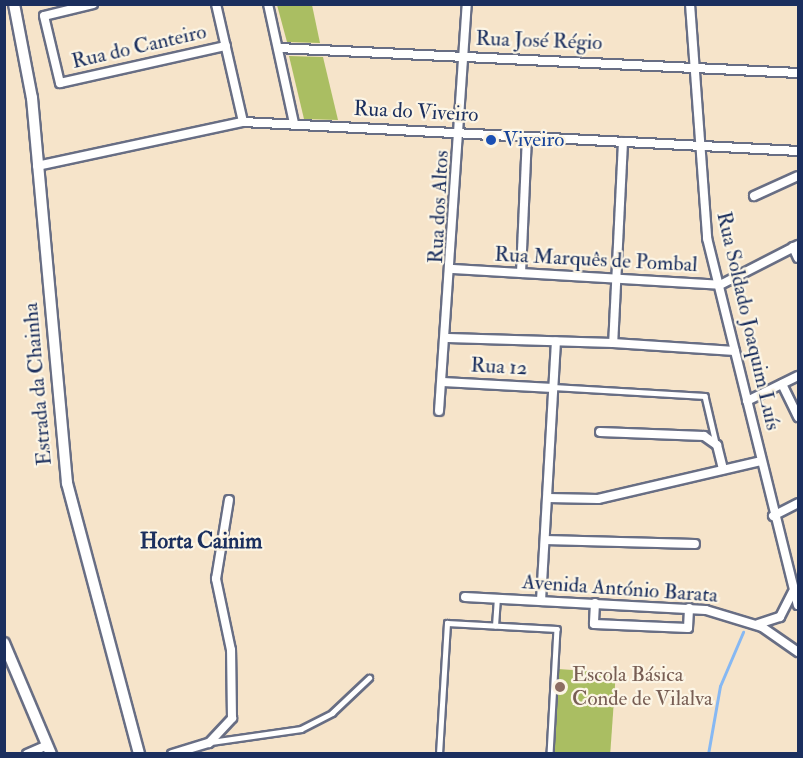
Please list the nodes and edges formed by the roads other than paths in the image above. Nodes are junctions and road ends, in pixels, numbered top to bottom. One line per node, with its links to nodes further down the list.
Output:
1 (14, 4): 19 (street, Estrada da Chainha)
2 (93, 4): 7 (street, Rua do Canteiro)
3 (216, 4): 7 (street)
4 (268, 4): 8 (street)
5 (467, 4): 9 (street, Rua dos Altos)
6 (690, 4): 10 (street, Rua Soldado Joaquim Luís)
7 (225, 46): 12 (street)
8 (278, 48): 9 (street, Rua José Régio); 13 (street)
9 (465, 56): 10 (street, Rua José Régio); 14 (street, Rua dos Altos)
10 (694, 65): 11 (street, Rua José Régio); 17 (street, Rua Soldado Joaquim Luís)
11 (798, 73)
12 (243, 122): 13 (street, Rua do Viveiro); 19 (street, Rua do Viveiro)
13 (294, 123): 14 (street, Rua do Viveiro)
14 (461, 132): 15 (street, Rua do Viveiro); 24 (street, Rua dos Altos)
15 (527, 137): 16 (street, Rua do Viveiro); 25 (street)
16 (623, 142): 17 (street, Rua do Viveiro); 26 (street)
17 (698, 146): 18 (street, Rua do Viveiro); 27 (street, Rua Soldado Joaquim Luís)
18 (798, 151)
19 (37, 166): 64 (street, Estrada da Chainha)
20 (798, 176): 21 (street)
21 (754, 196)
22 (796, 246): 23 (street); 27 (street, Rua Marquês de Pombal)
23 (798, 258)
24 (453, 269): 25 (street, Rua Marquês de Pombal); 28 (street, Rua dos Altos)
25 (521, 273): 26 (street, Rua Marquês de Pombal)
26 (617, 279): 27 (street, Rua Marquês de Pombal); 30 (street)
27 (720, 285): 31 (street, Rua Soldado Joaquim Luís)
28 (448, 338): 29 (street); 33 (street, Rua dos Altos)
29 (556, 341): 30 (street); 35 (street)
30 (613, 343): 31 (street)
31 (735, 351): 36 (street, Rua Soldado Joaquim Luís)
32 (798, 376): 34 (street)
33 (443, 382): 35 (street, Rua 12); 37 (street, Rua dos Altos)
34 (782, 384): 36 (street); 38 (street)
35 (553, 387): 40 (lane); 43 (street)
36 (747, 401): 41 (street, Rua Soldado Joaquim Luís)
37 (440, 411)
38 (798, 417)
39 (600, 432): 40 (street)
40 (717, 445): 42 (street)
41 (761, 461): 42 (street); 46 (street, Rua Soldado Joaquim Luís)
42 (723, 469): 43 (street)
43 (548, 498): 47 (street)
44 (229, 500): 61 (street)
45 (798, 503): 46 (street)
46 (773, 516): 49 (street, Rua Soldado Joaquim Luís)
47 (545, 540): 48 (street); 52 (street)
48 (695, 544)
49 (793, 589): 54 (street, Rua Soldado Joaquim Luís); 56 (street)
50 (465, 597): 51 (street, Avenida António Barata)
51 (497, 599): 52 (street, Avenida António Barata); 57 (lane)
52 (541, 601): 53 (street, Avenida António Barata)
53 (595, 603): 55 (street, Avenida António Barata); 55 (street)
54 (798, 606)
55 (689, 608): 56 (street, Avenida António Barata)
56 (754, 624): 59 (street, Avenida António Barata)
57 (495, 626): 66 (lane); 67 (lane)
58 (4, 643): 62 (street)
59 (798, 652)
60 (369, 678): 61 (lane)
61 (209, 743): 65 (street)
62 (49, 749): 63 (street)
63 (27, 753)
64 (140, 753)
65 (172, 753)
66 (439, 753)
67 (550, 753)

